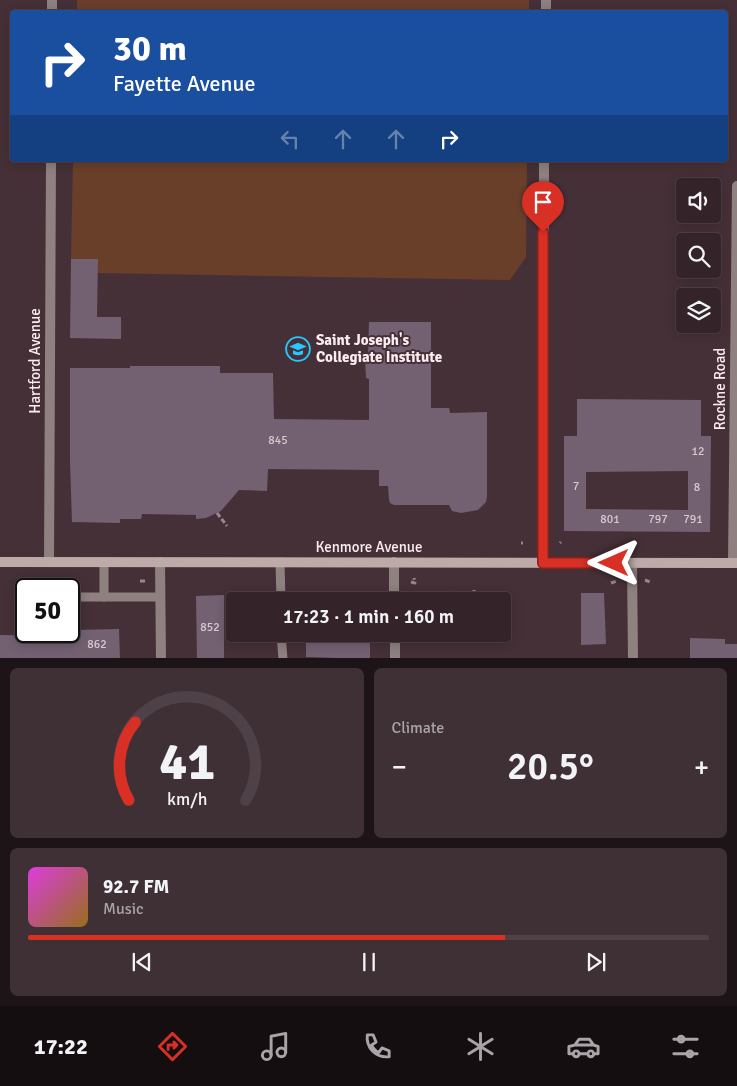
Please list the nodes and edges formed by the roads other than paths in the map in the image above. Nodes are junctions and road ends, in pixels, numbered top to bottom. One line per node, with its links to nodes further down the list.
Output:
1 (51, 162): 5 (street, Hartford Avenue)
2 (544, 162): 10 (street)
3 (737, 186): 12 (street, Rockne Road)
4 (0, 562): 5 (main road, Kenmore Avenue)
5 (49, 562): 6 (main road, Kenmore Avenue)
6 (104, 562): 7 (main road, Kenmore Avenue); 16 (lane)
7 (160, 562): 8 (main road, Kenmore Avenue); 17 (street)
8 (280, 562): 9 (main road, Kenmore Avenue); 13 (lane)
9 (394, 562): 10 (main road, Kenmore Avenue); 14 (street)
10 (543, 563): 11 (main road, Kenmore Avenue)
11 (632, 563): 12 (main road, Kenmore Avenue); 23 (street)
12 (735, 563)
13 (281, 592)
14 (394, 592)
15 (80, 597): 16 (lane)
16 (104, 597): 17 (lane)
17 (160, 597): 20 (street)
18 (282, 642): 21 (lane)
19 (395, 642): 22 (street)
20 (161, 658)
21 (283, 658)
22 (395, 658)
23 (633, 658)

